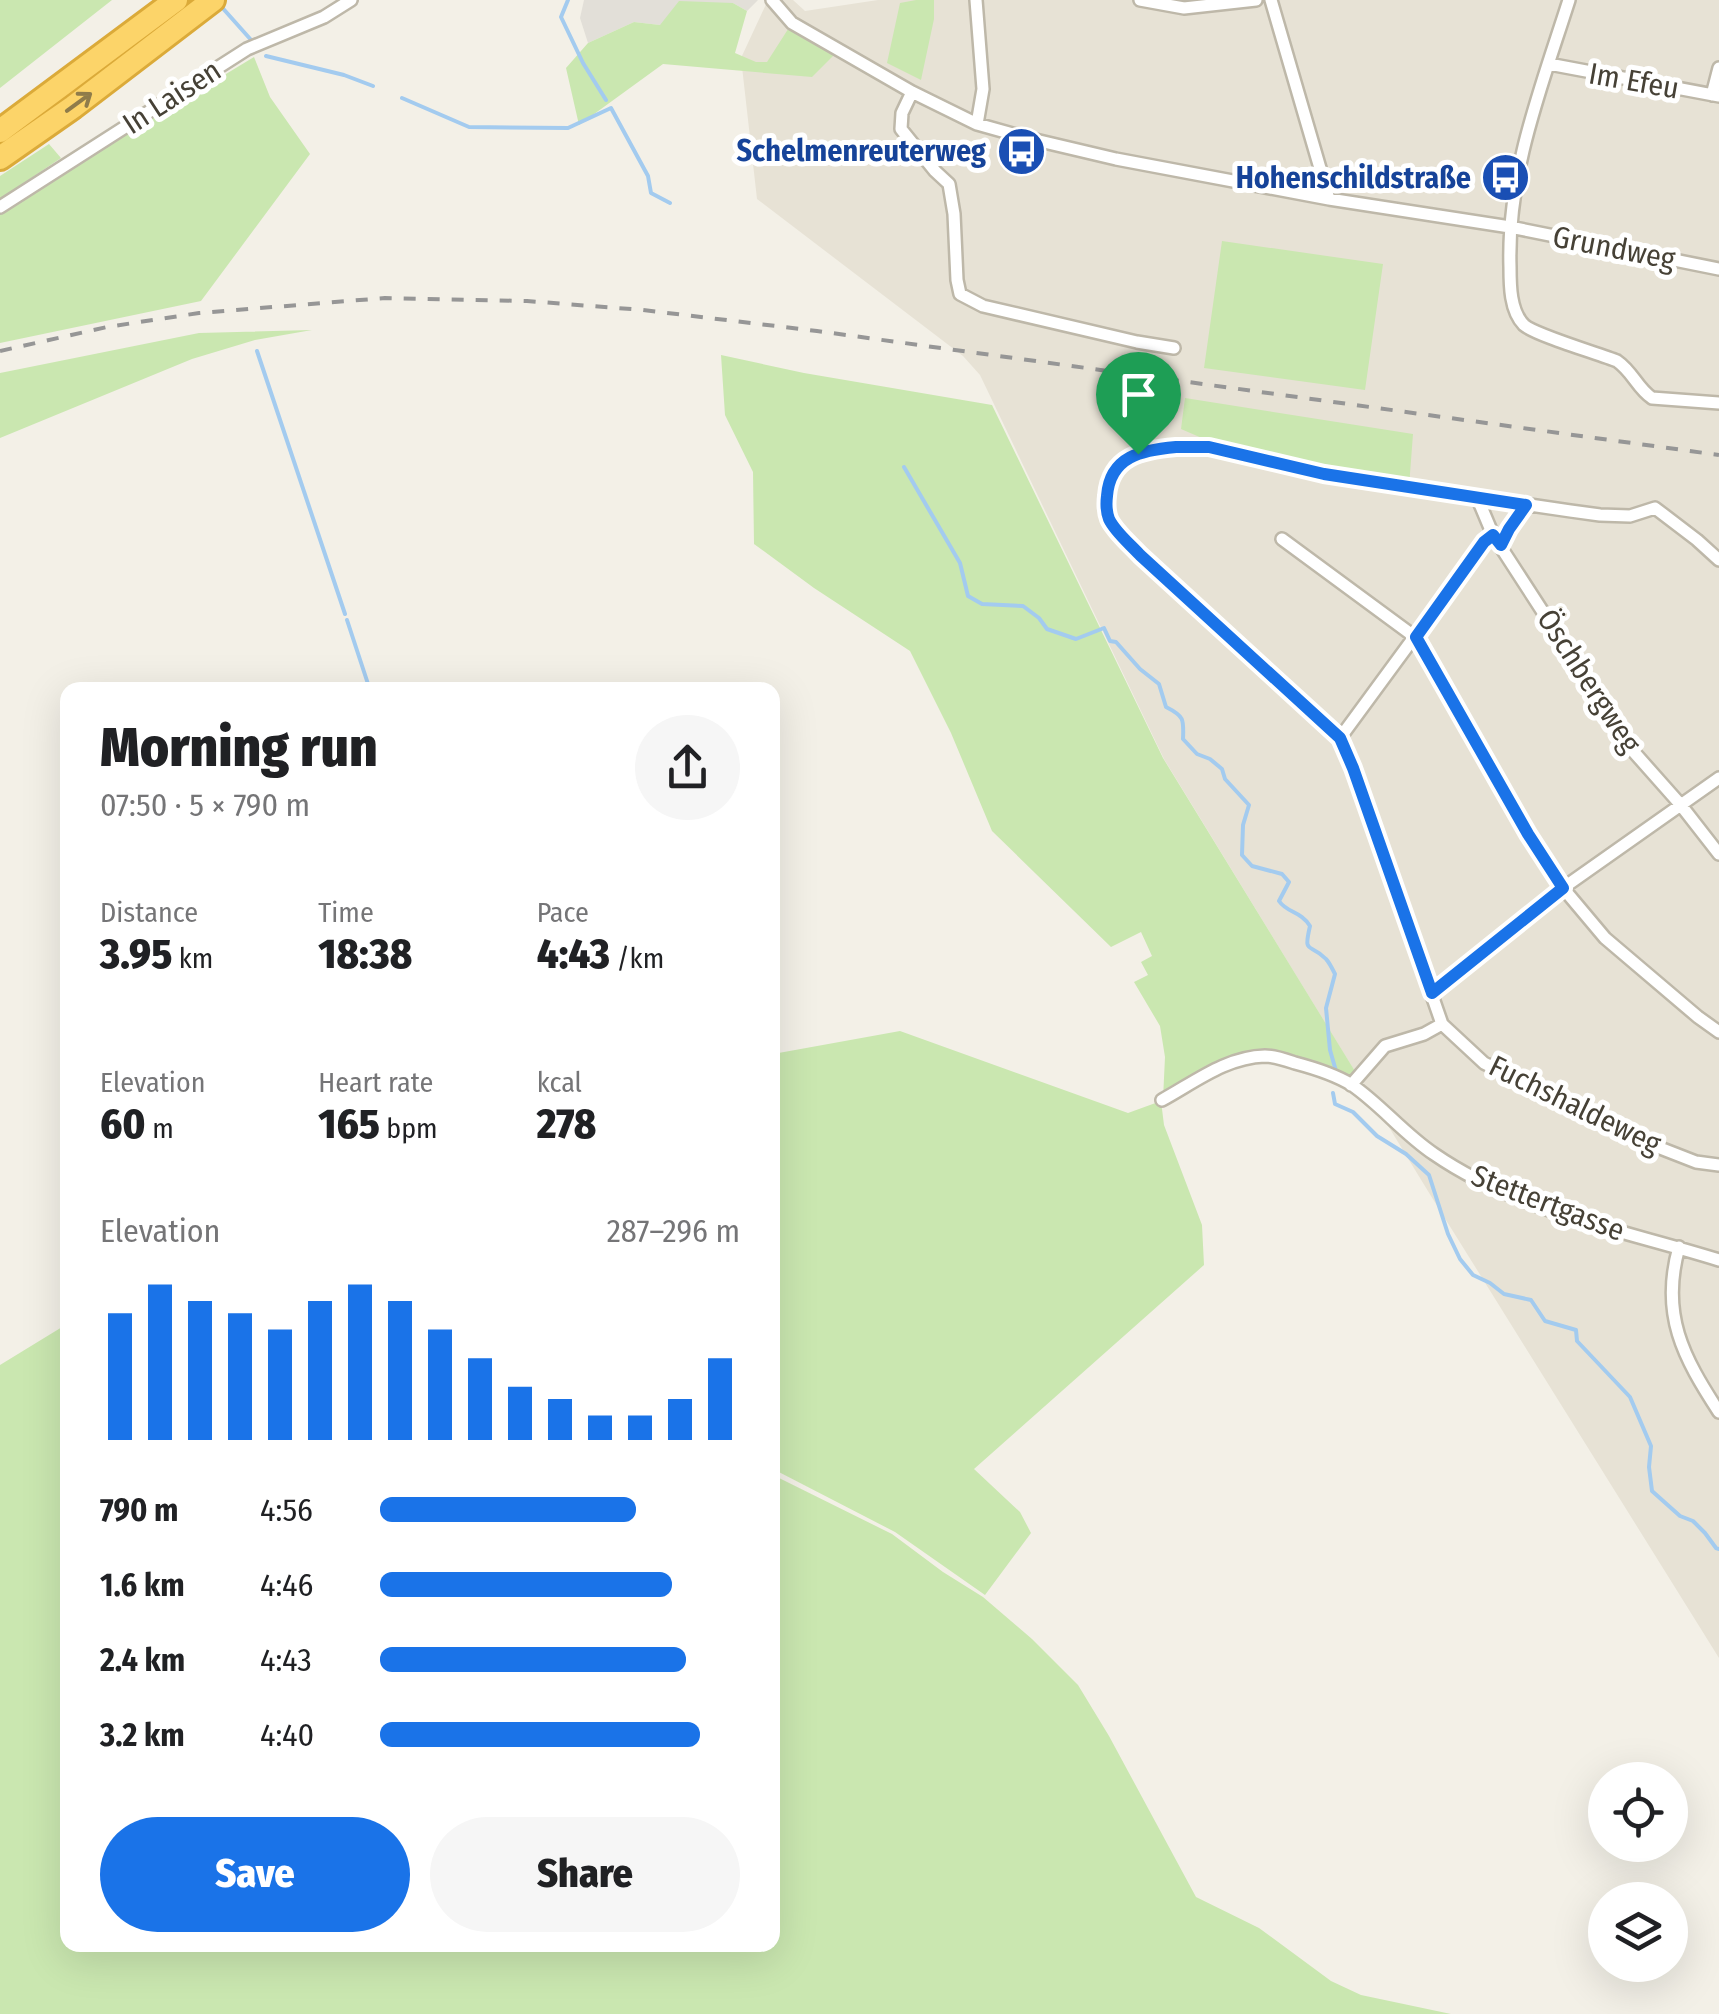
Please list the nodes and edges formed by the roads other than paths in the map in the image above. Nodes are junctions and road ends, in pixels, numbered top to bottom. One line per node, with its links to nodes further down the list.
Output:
1 (213, 0): 9 (highway)
2 (351, 0): 18 (street, In Laisen)
3 (772, 0): 12 (street, Grundweg)
4 (976, 0): 14 (street)
5 (1140, 0): 6 (street)
6 (1256, 0)
7 (1272, 0): 17 (street)
8 (1569, 0): 10 (street)
9 (177, 9): 15 (highway); 16 (highway, one-way to 9)
10 (1549, 64): 13 (street, Im Efeu); 19 (street)
11 (1719, 68): 13 (street)
12 (912, 92): 14 (street, Grundweg); 21 (street)
13 (1715, 96)
14 (978, 124): 17 (street, Grundweg)
15 (0, 130)
16 (0, 158)
17 (1329, 200): 19 (street, Grundweg)
18 (0, 207)
19 (1510, 227): 20 (street, Grundweg); 22 (street)
20 (1719, 268)
21 (1174, 348)
22 (1719, 403)
23 (1477, 498): 24 (street, Fuchshaldeweg); 26 (street, Öschbergweg); 29 (street, Fuchshaldeweg)
24 (1526, 505): 26 (street); 27 (street, Fuchshaldeweg)
25 (1282, 538): 28 (street)
26 (1497, 540): 28 (street); 31 (street, Öschbergweg)
27 (1719, 560)
28 (1416, 637): 29 (street); 33 (street)
29 (1340, 738): 34 (street, Fuchshaldeweg)
30 (1719, 778): 31 (street)
31 (1680, 804): 32 (street, Öschbergweg); 33 (street)
32 (1719, 854)
33 (1563, 888): 34 (street); 36 (street)
34 (1432, 993): 35 (street, Fuchshaldeweg)
35 (1442, 1024): 37 (street); 39 (street, Fuchshaldeweg)
36 (1719, 1032)
37 (1350, 1084): 38 (street, Stettertgasse); 40 (street, Stettertgasse)
38 (1162, 1100)
39 (1719, 1166)
40 (1679, 1248): 41 (street, Stettertgasse); 42 (street)
41 (1719, 1260)
42 (1719, 1412)

